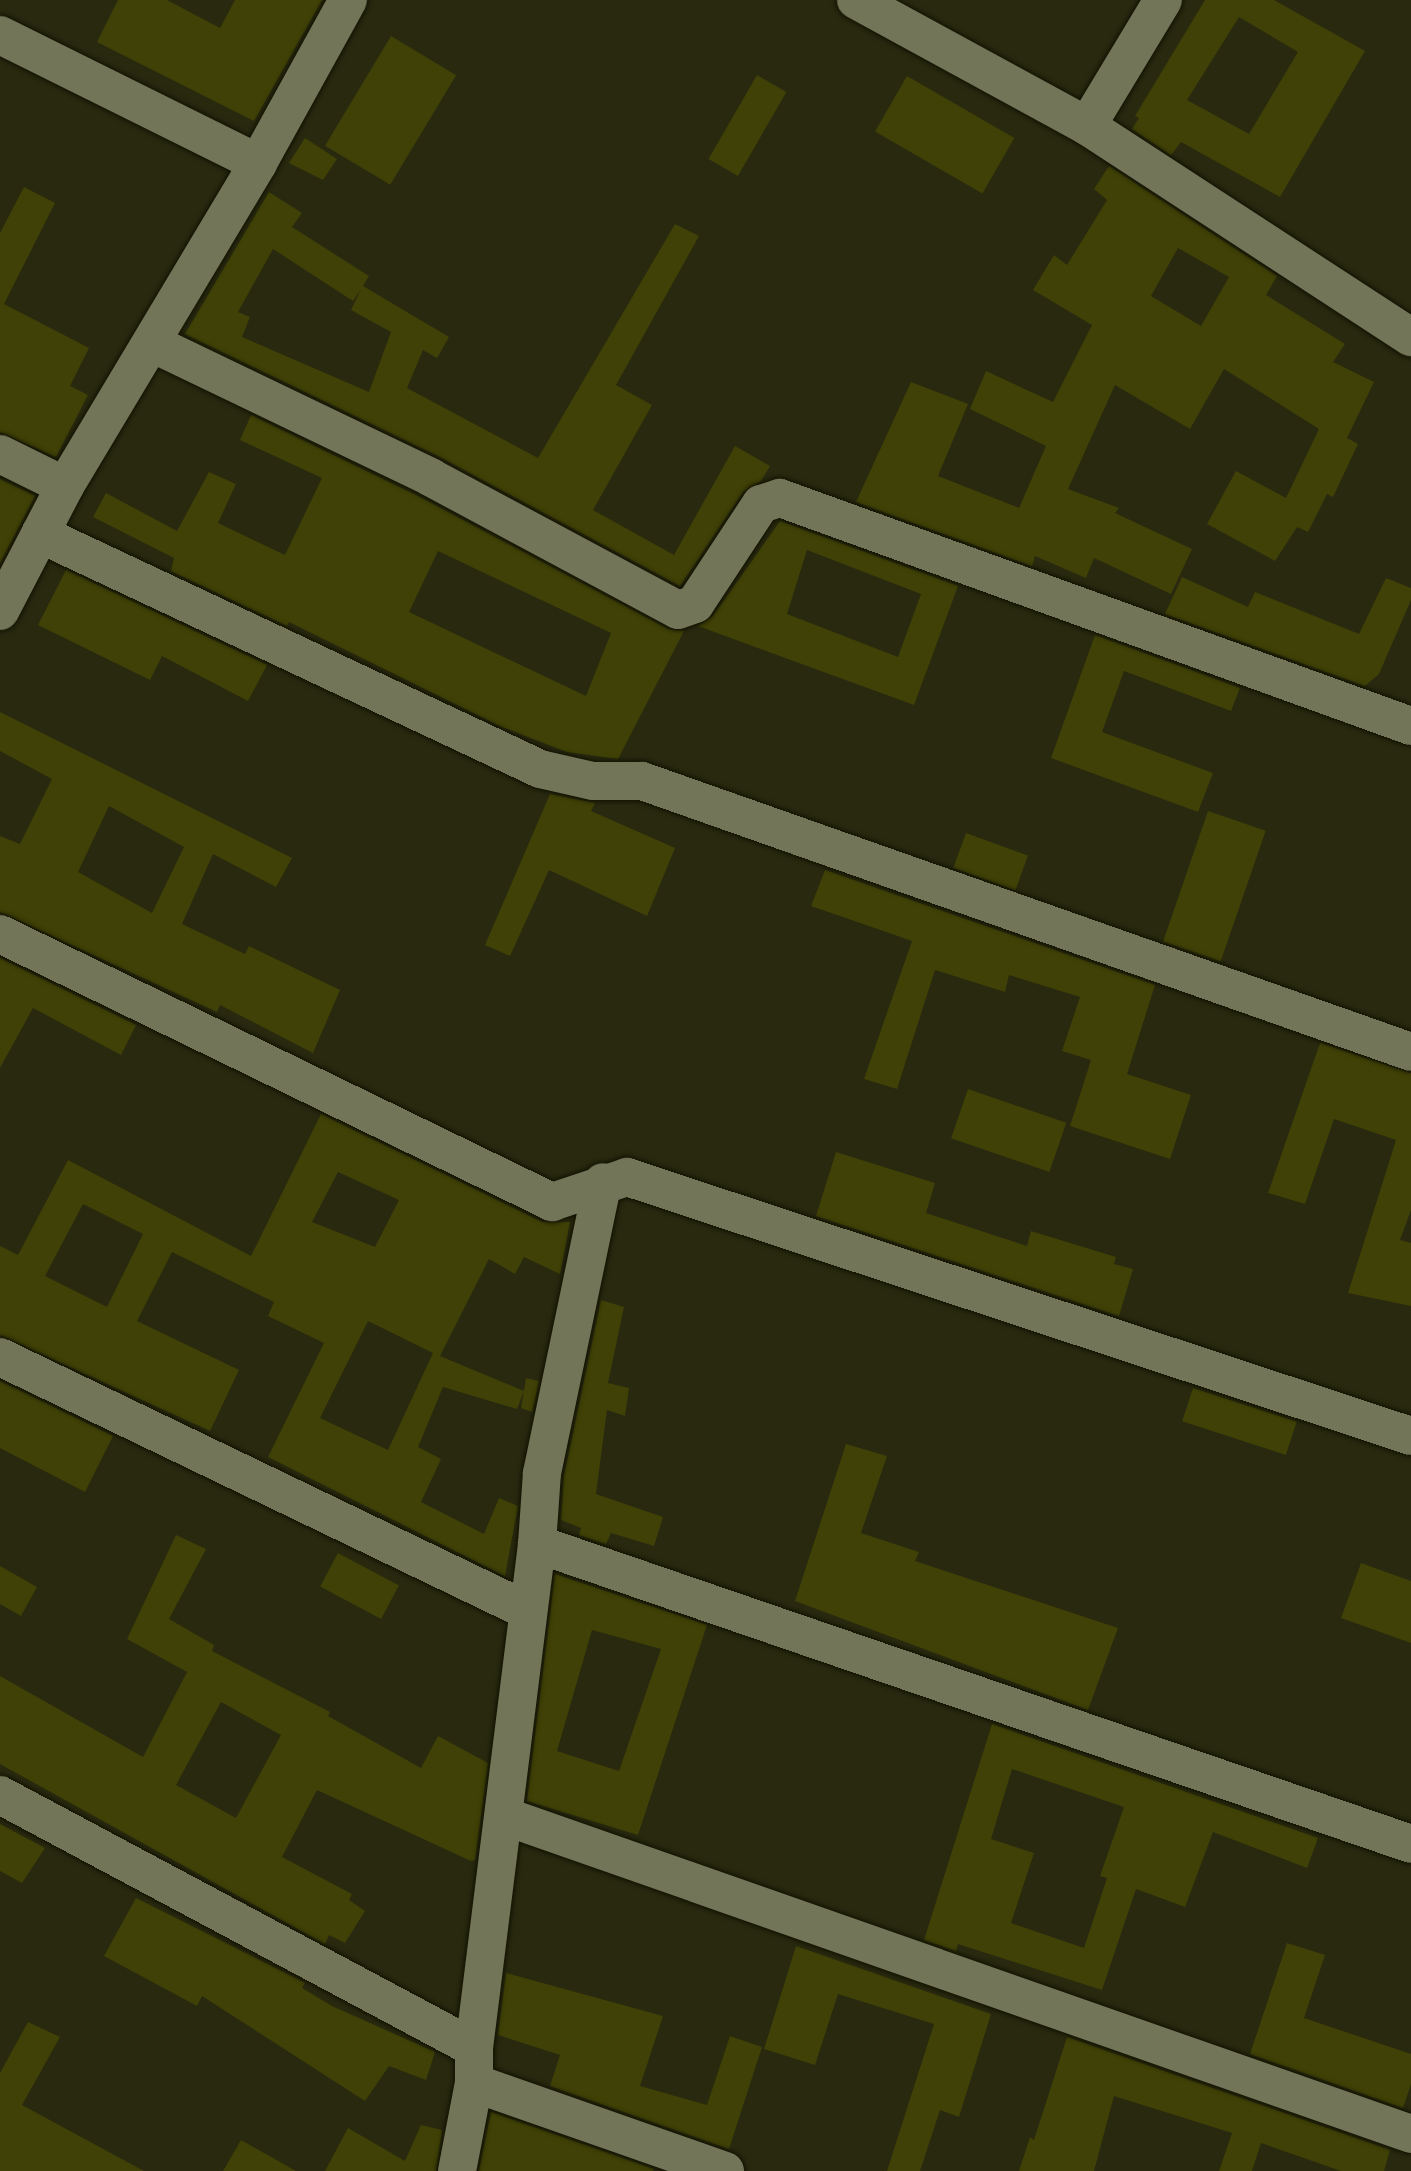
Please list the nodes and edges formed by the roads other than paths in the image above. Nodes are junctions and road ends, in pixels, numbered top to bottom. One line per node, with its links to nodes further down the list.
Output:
1 (348, 0): 6 (street)
2 (856, 0): 5 (street)
3 (1163, 0): 5 (street)
4 (0, 35): 6 (street)
5 (1087, 126): 7 (street)
6 (258, 163): 8 (street)
7 (1411, 337)
8 (152, 343): 10 (street); 13 (street)
9 (0, 454): 10 (street)
10 (65, 486): 11 (street)
11 (40, 534): 12 (street); 15 (street)
12 (0, 611)
13 (1411, 726)
14 (0, 934): 16 (street)
15 (1411, 1052)
16 (603, 1182): 18 (street); 19 (street)
17 (0, 1357): 20 (street)
18 (1411, 1436)
19 (537, 1544): 20 (street); 23 (street)
20 (526, 1610): 22 (street)
21 (0, 1795): 24 (street)
22 (504, 1816): 24 (street); 25 (street)
23 (1411, 1844)
24 (474, 2065): 26 (street); 27 (street)
25 (1411, 2134)
26 (457, 2171)
27 (725, 2171)

